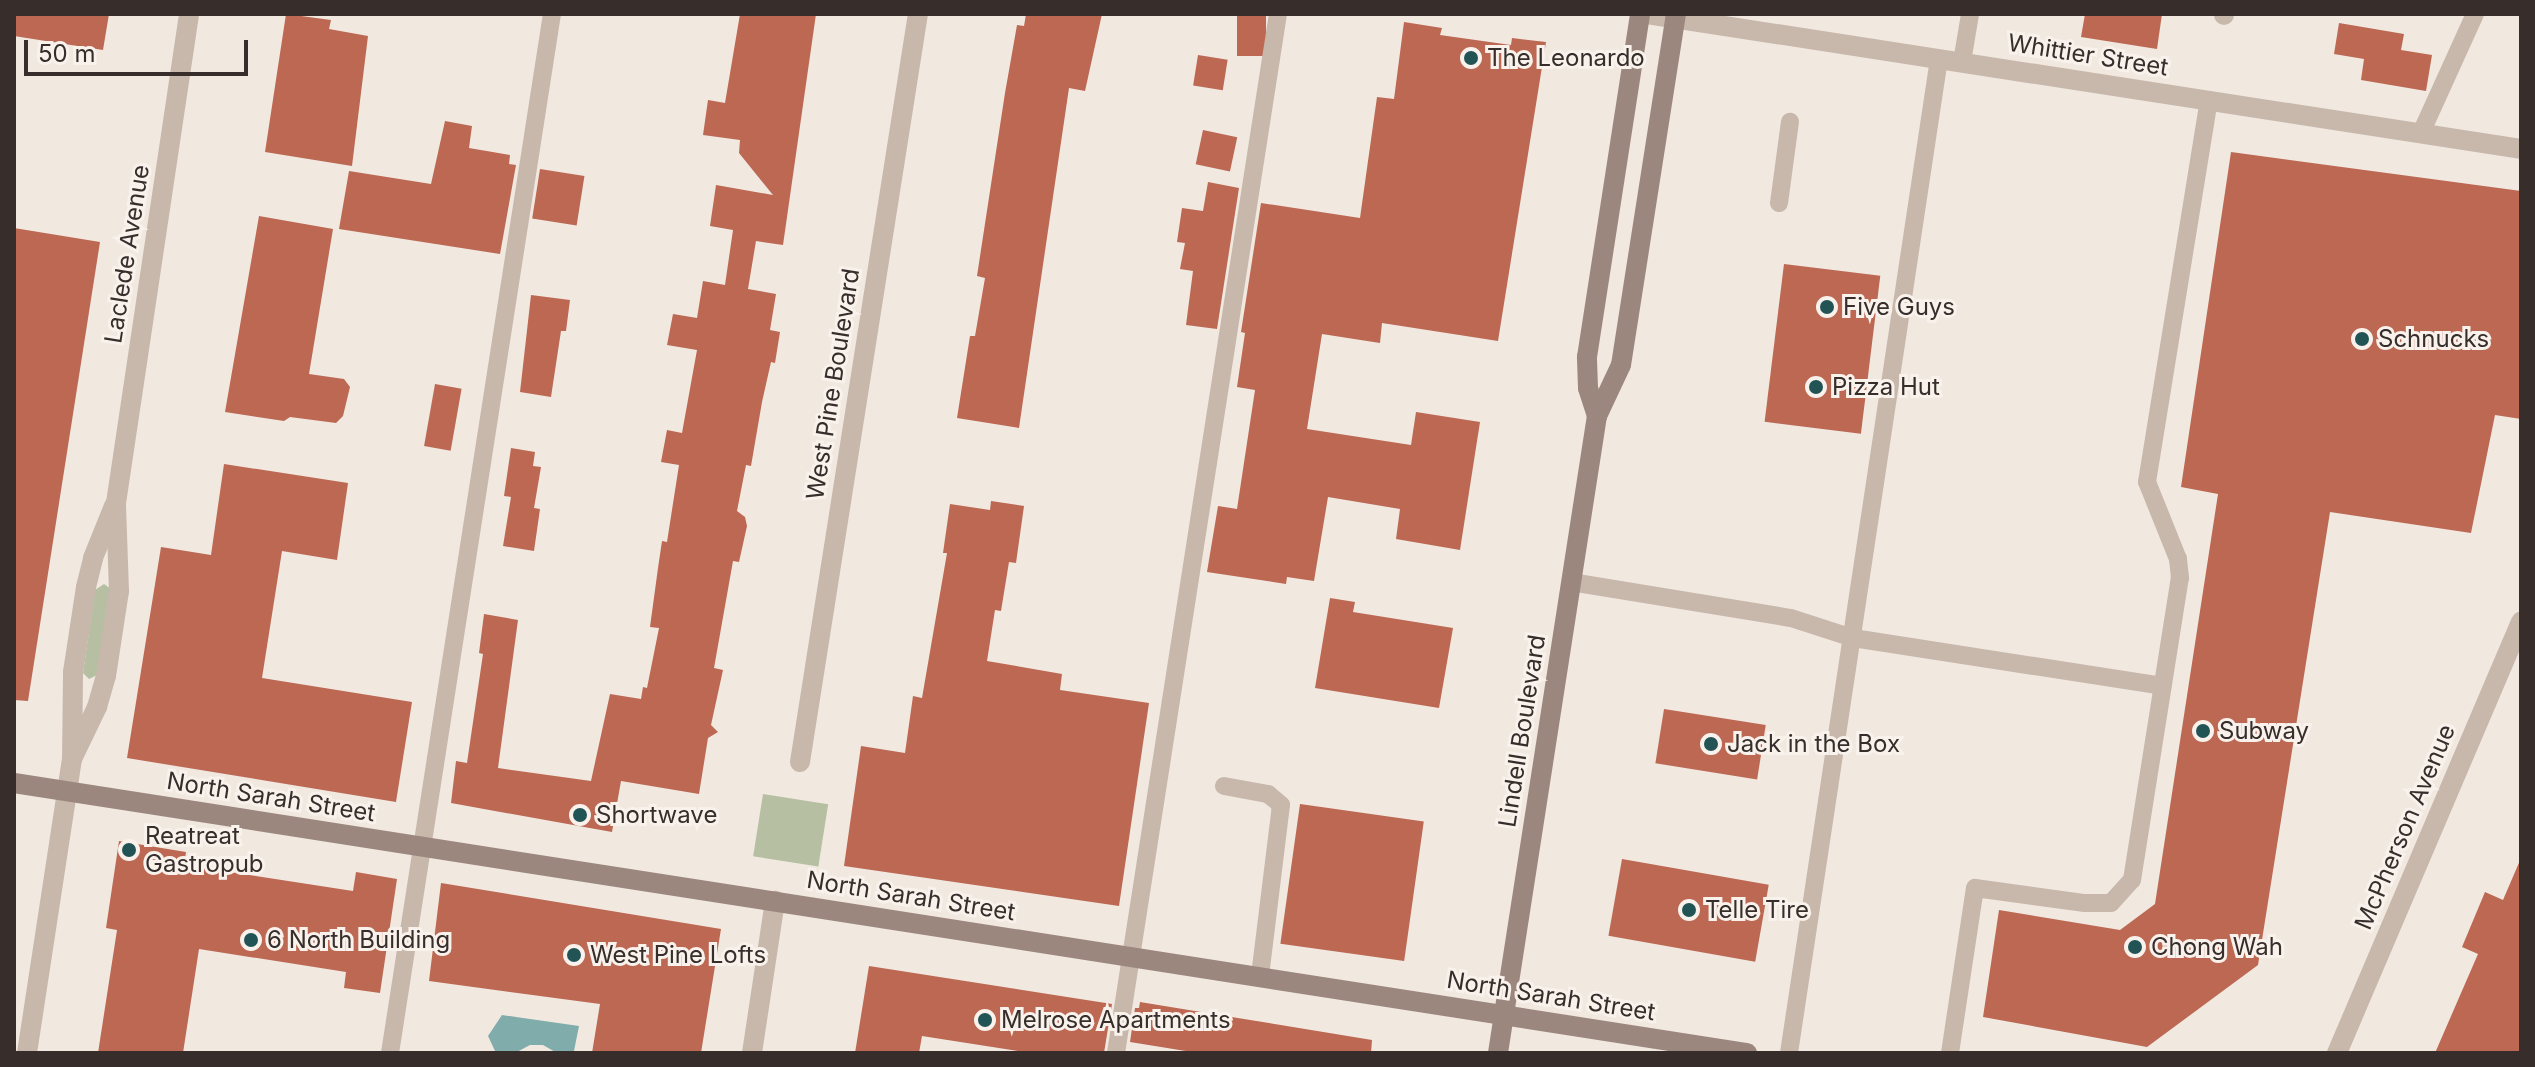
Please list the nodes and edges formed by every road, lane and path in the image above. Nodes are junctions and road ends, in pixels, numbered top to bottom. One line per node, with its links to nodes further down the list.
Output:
1 (189, 14): 18 (street, Laclede Avenue)
2 (552, 14): 28 (lane)
3 (918, 14): 24 (street, West Pine Boulevard)
4 (1278, 14): 30 (lane)
5 (1640, 14): 17 (street, Lindell Boulevard)
6 (1647, 14): 9 (street, Whittier Street)
7 (1970, 14): 11 (lane)
8 (2475, 14): 14 (lane)
9 (1676, 16): 10 (street, Whittier Street); 17 (street, Lindell Boulevard)
10 (1939, 59): 11 (street, Whittier Street); 21 (lane)
11 (1962, 62): 12 (street, Whittier Street)
12 (2209, 101): 14 (street, Whittier Street); 22 (lane)
13 (1790, 122): 16 (lane)
14 (2421, 133): 15 (street, Whittier Street)
15 (2521, 149)
16 (1779, 203)
17 (1597, 416): 19 (street, Lindell Boulevard)
18 (116, 503): 23 (street, Laclede Avenue); 23 (street, Laclede Avenue)
19 (1571, 582): 21 (lane); 32 (street, Lindell Boulevard)
20 (2521, 622): 41 (street, McPherson Avenue)
21 (1853, 638): 22 (lane); 39 (lane)
22 (2162, 686): 40 (lane)
23 (72, 759): 27 (street, Laclede Avenue)
24 (800, 762)
25 (14, 783): 27 (street, North Sarah Street)
26 (1224, 786): 31 (lane)
27 (67, 791): 28 (street, North Sarah Street); 33 (street, Laclede Avenue)
28 (422, 846): 29 (street, North Sarah Street); 34 (lane)
29 (775, 901): 30 (street, North Sarah Street); 35 (street)
30 (1131, 957): 31 (street, North Sarah Street); 36 (lane)
31 (1260, 977): 32 (street, North Sarah Street)
32 (1504, 1015): 37 (street, Lindell Boulevard); 38 (street, North Sarah Street)
33 (27, 1053)
34 (390, 1053)
35 (752, 1053)
36 (1116, 1053)
37 (1498, 1053)
38 (1747, 1053)
39 (1789, 1053)
40 (1950, 1053)
41 (2337, 1053)

